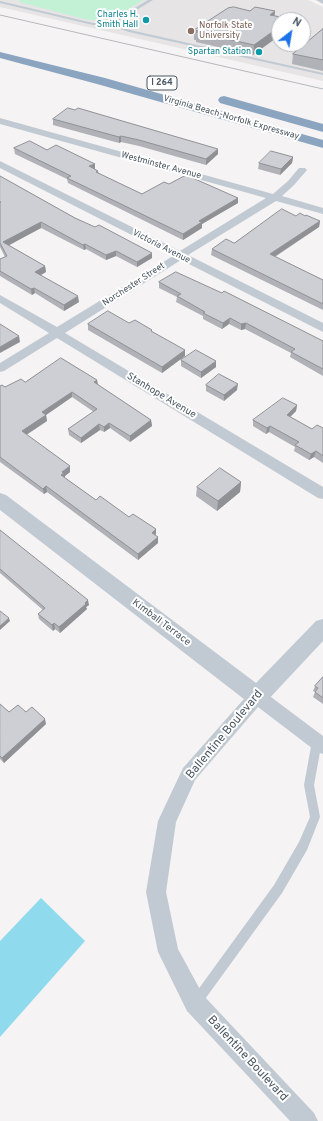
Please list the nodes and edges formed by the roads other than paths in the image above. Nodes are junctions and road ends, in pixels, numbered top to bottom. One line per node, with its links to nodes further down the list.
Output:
1 (151, 0): 5 (lane)
2 (320, 0): 4 (street)
3 (0, 2): 5 (lane)
4 (323, 2)
5 (116, 25): 7 (lane)
6 (0, 55): 8 (highway, Virginia Beach-Norfolk Expressway / I 264)
7 (323, 74)
8 (198, 108): 12 (highway, Virginia Beach-Norfolk Expressway / I 264); 13 (highway)
9 (323, 120): 11 (highway, Virginia Beach-Norfolk Expressway)
10 (0, 121): 16 (street, Westminster Avenue)
11 (323, 128)
12 (323, 144)
13 (323, 155)
14 (0, 164): 18 (street, Victoria Avenue)
15 (302, 170): 16 (street, Norchester Street)
16 (275, 197): 17 (street, Westminster Avenue); 18 (street, Norchester Street)
17 (323, 210)
18 (179, 256): 20 (street, Victoria Avenue); 21 (street, Norchester Street)
19 (0, 298): 21 (street, Stanhope Avenue)
20 (323, 328)
21 (57, 333): 22 (street, Norchester Street); 23 (street, Stanhope Avenue)
22 (0, 368)
23 (323, 494)
24 (0, 500): 26 (street, Kimball Terrace)
25 (323, 627): 26 (street, Ballentine Boulevard)
26 (257, 696): 27 (street, Kimball Terrace); 28 (street, Ballentine Boulevard)
27 (320, 743): 28 (lane)
28 (195, 1003): 29 (street, Ballentine Boulevard)
29 (306, 1121)

